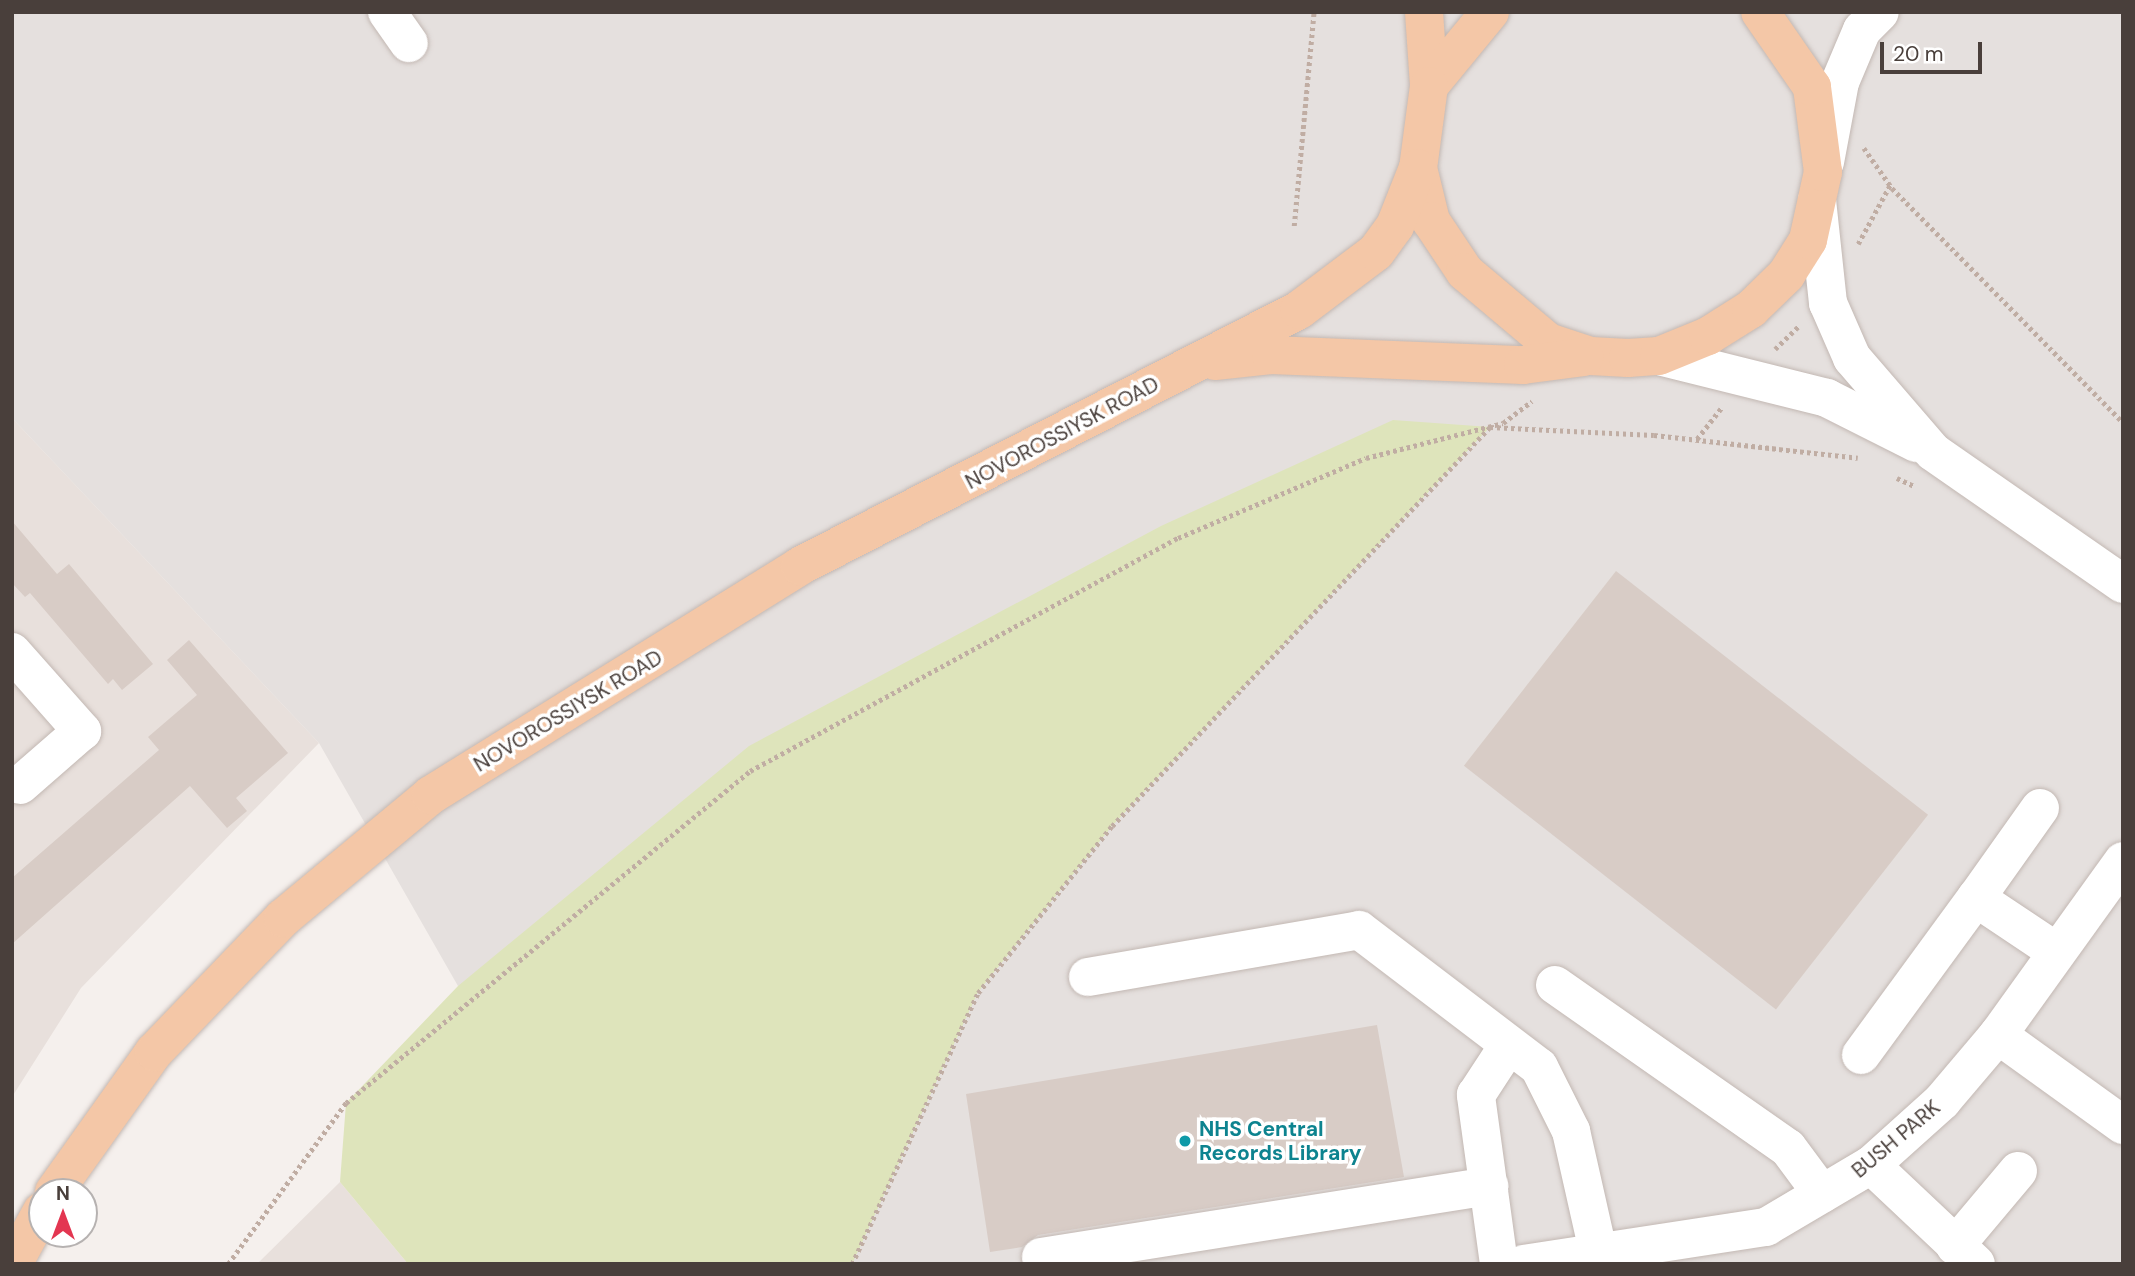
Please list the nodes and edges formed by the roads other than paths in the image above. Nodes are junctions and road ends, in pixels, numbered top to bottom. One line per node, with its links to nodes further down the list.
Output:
1 (387, 12): 6 (street)
2 (1424, 12): 7 (main road)
3 (1490, 12): 7 (main road)
4 (1760, 12): 9 (main road)
5 (1880, 12): 9 (street)
6 (409, 43)
7 (1429, 86): 8 (main road)
8 (1418, 168): 10 (main road); 12 (main road, NOVOROSSIYSK ROAD)
9 (1820, 186): 11 (main road); 13 (street)
10 (1590, 356): 11 (main road); 12 (main road, NOVOROSSIYSK ROAD)
11 (1659, 356): 13 (street)
12 (1189, 364): 29 (main road, NOVOROSSIYSK ROAD)
13 (1941, 458): 14 (street)
14 (2123, 584)
15 (12, 652): 16 (street)
16 (20, 785)
17 (2040, 808): 19 (street)
18 (2122, 862): 20 (street, BUSH PARK)
19 (1976, 898): 20 (street); 25 (street)
20 (2057, 952): 23 (street, BUSH PARK)
21 (1088, 977): 24 (street)
22 (1555, 985): 31 (street)
23 (1998, 1035): 26 (street); 27 (street, BUSH PARK)
24 (1508, 1046): 30 (street); 33 (street)
25 (1861, 1055)
26 (2118, 1112)
27 (1871, 1165): 31 (street, BUSH PARK); 34 (street)
28 (2018, 1171): 34 (street)
29 (64, 1178)
30 (1489, 1186): 35 (street); 37 (street)
31 (1822, 1194): 33 (street, BUSH PARK)
32 (28, 1237): 36 (main road)
33 (1598, 1251): 38 (street, BUSH PARK)
34 (1965, 1255)
35 (1041, 1257)
36 (13, 1264)
37 (1499, 1264)
38 (1524, 1264)

